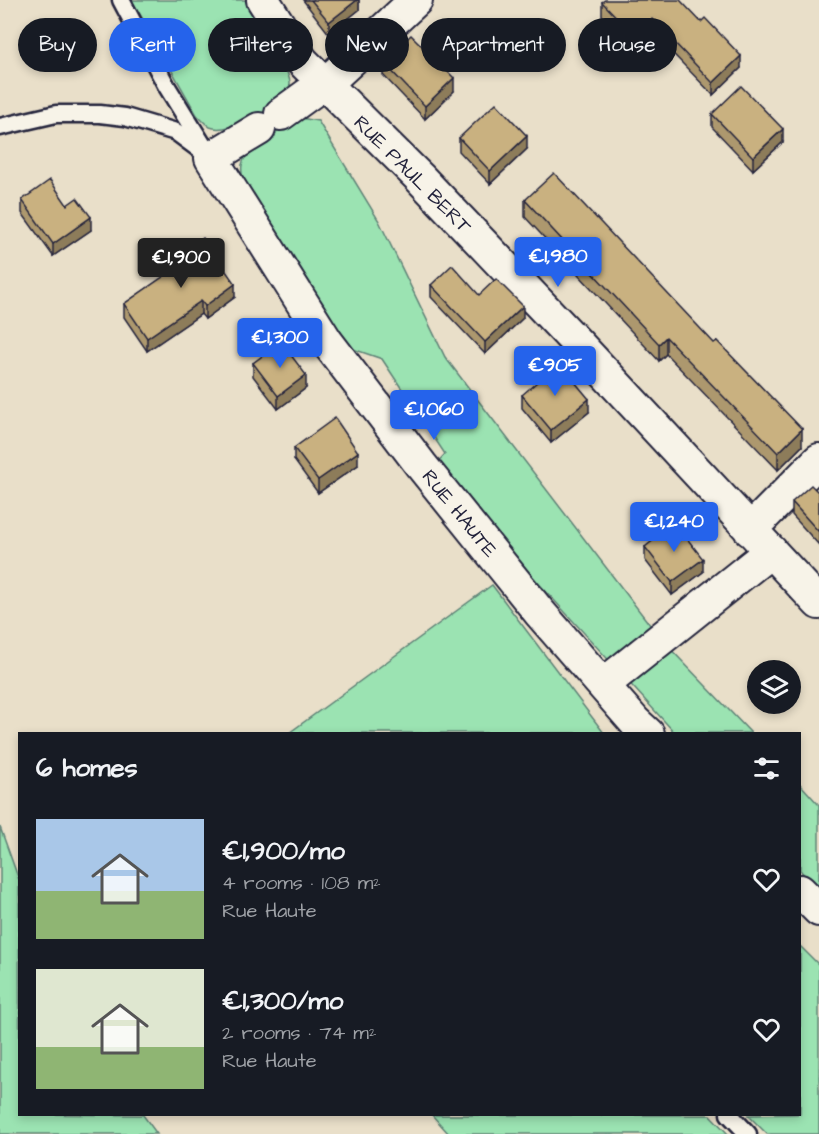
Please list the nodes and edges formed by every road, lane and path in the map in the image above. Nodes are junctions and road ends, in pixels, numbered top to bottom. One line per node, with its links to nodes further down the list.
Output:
1 (120, 0): 6 (lane)
2 (263, 0): 4 (street, RUE PAUL BERT)
3 (416, 0): 4 (street)
4 (324, 84): 6 (street); 8 (street, RUE PAUL BERT)
5 (0, 127): 6 (lane)
6 (211, 158): 10 (street, RUE HAUTE)
7 (819, 460): 8 (street)
8 (760, 541): 9 (street, RUE PAUL BERT); 10 (street)
9 (819, 603)
10 (599, 671): 11 (street, RUE HAUTE)
11 (642, 728)
12 (801, 892): 13 (street)
13 (819, 910)
14 (731, 1116): 15 (lane)
15 (747, 1134)

